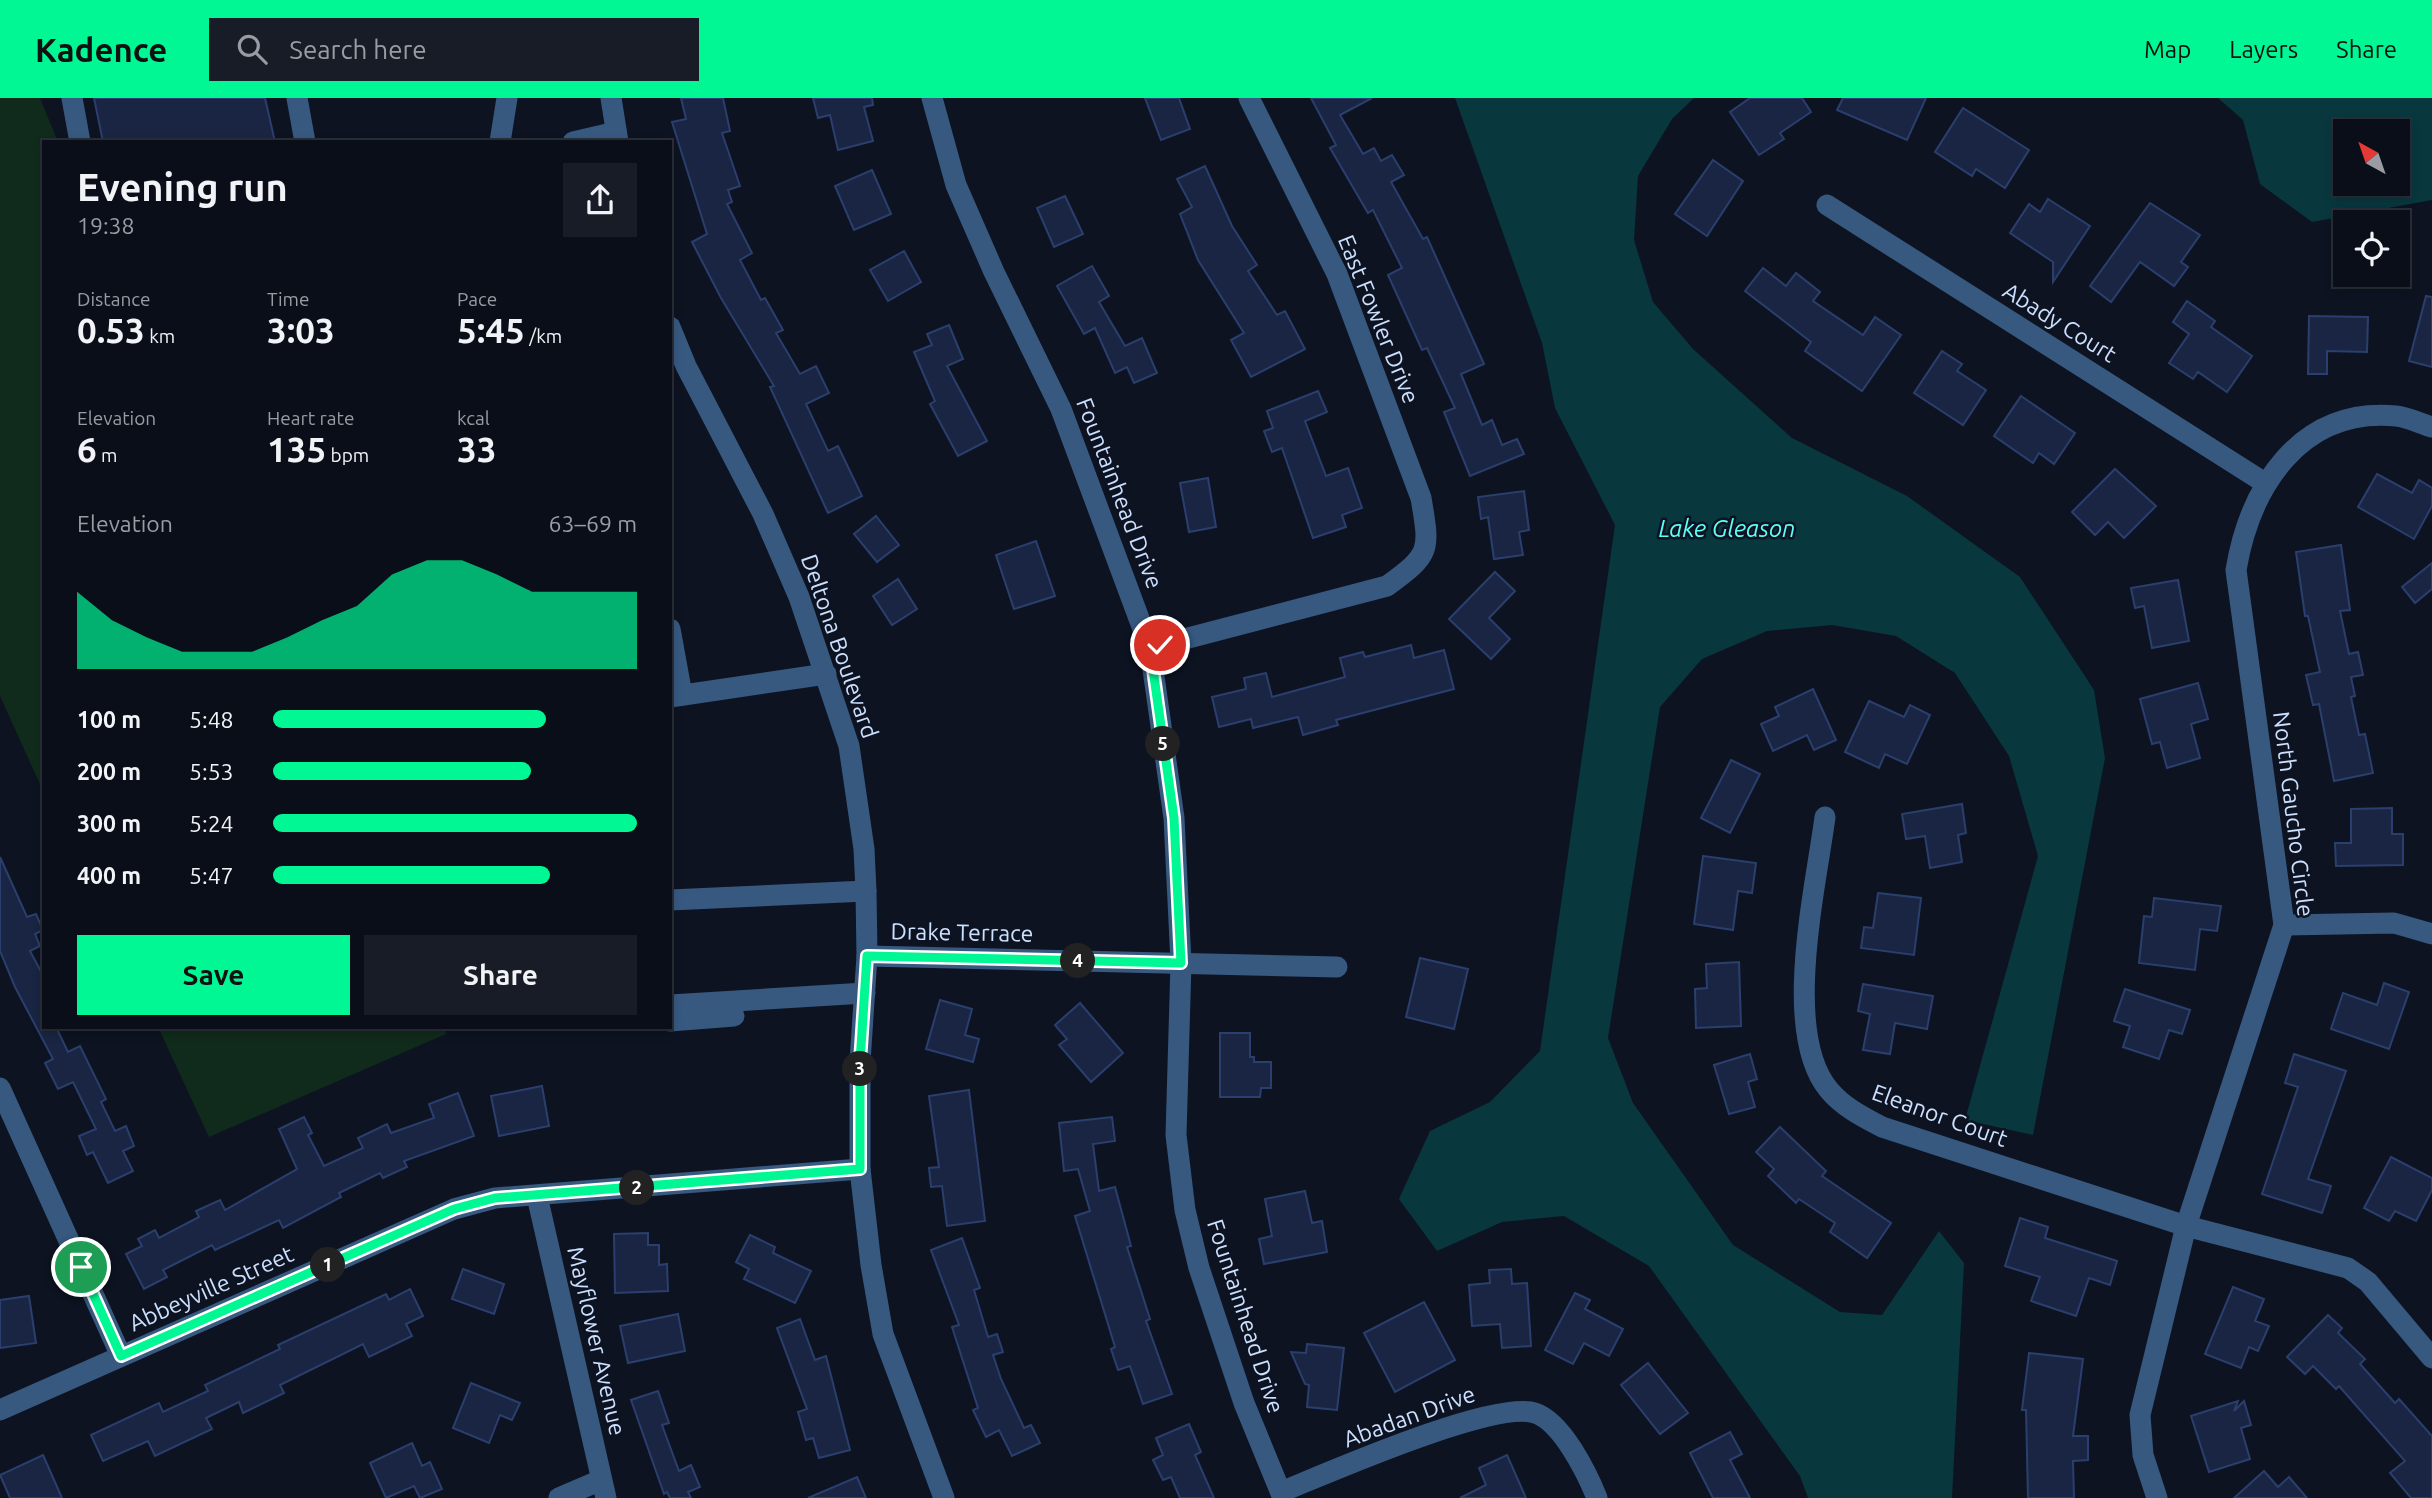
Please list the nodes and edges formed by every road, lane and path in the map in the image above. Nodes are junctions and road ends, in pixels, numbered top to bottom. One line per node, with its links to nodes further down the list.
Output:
1 (72, 98): 8 (street)
2 (297, 98): 9 (street)
3 (507, 98): 10 (street)
4 (611, 98): 7 (street)
5 (932, 98): 16 (street, Fountainhead Drive)
6 (1249, 98): 16 (street, East Fowler Drive)
7 (617, 137): 11 (street)
8 (80, 140)
9 (305, 140)
10 (500, 140)
11 (591, 140)
12 (1827, 205): 15 (street, Abady Court)
13 (672, 332): 18 (street, Deltona Boulevard)
14 (2432, 427): 15 (street, North Gaucho Circle)
15 (2265, 483): 23 (street, North Gaucho Circle)
16 (1150, 648): 26 (street, Fountainhead Drive)
17 (672, 651): 19 (street)
18 (826, 674): 19 (street); 21 (street, Deltona Boulevard)
19 (676, 696)
20 (1825, 817): 35 (street, Eleanor Court)
21 (866, 891): 22 (street); 25 (street, Deltona Boulevard)
22 (672, 900)
23 (2284, 925): 24 (street); 35 (street, North Gaucho Circle)
24 (2432, 934)
25 (867, 956): 26 (street, Drake Terrace); 28 (street, Deltona Boulevard)
26 (1181, 963): 27 (street, Drake Terrace); 40 (street, Fountainhead Drive)
27 (1337, 967)
28 (865, 993): 29 (street); 33 (street, Deltona Boulevard)
29 (795, 998): 30 (street); 31 (street)
30 (672, 1005)
31 (672, 1020)
32 (0, 1088): 36 (street)
33 (860, 1169): 34 (street, Abbeyville Street); 42 (street, Deltona Boulevard)
34 (537, 1196): 36 (street, Abbeyville Street); 39 (street, Mayflower Avenue)
35 (2186, 1226): 37 (street, Eleanor Court); 44 (street, North Gaucho Circle)
36 (121, 1356): 38 (street, Abbeyville Street)
37 (2432, 1358)
38 (0, 1410)
39 (603, 1489): 41 (street)
40 (1282, 1495): 43 (street, Abadan Drive)
41 (559, 1498)
42 (944, 1498)
43 (1597, 1498)
44 (2157, 1498)

